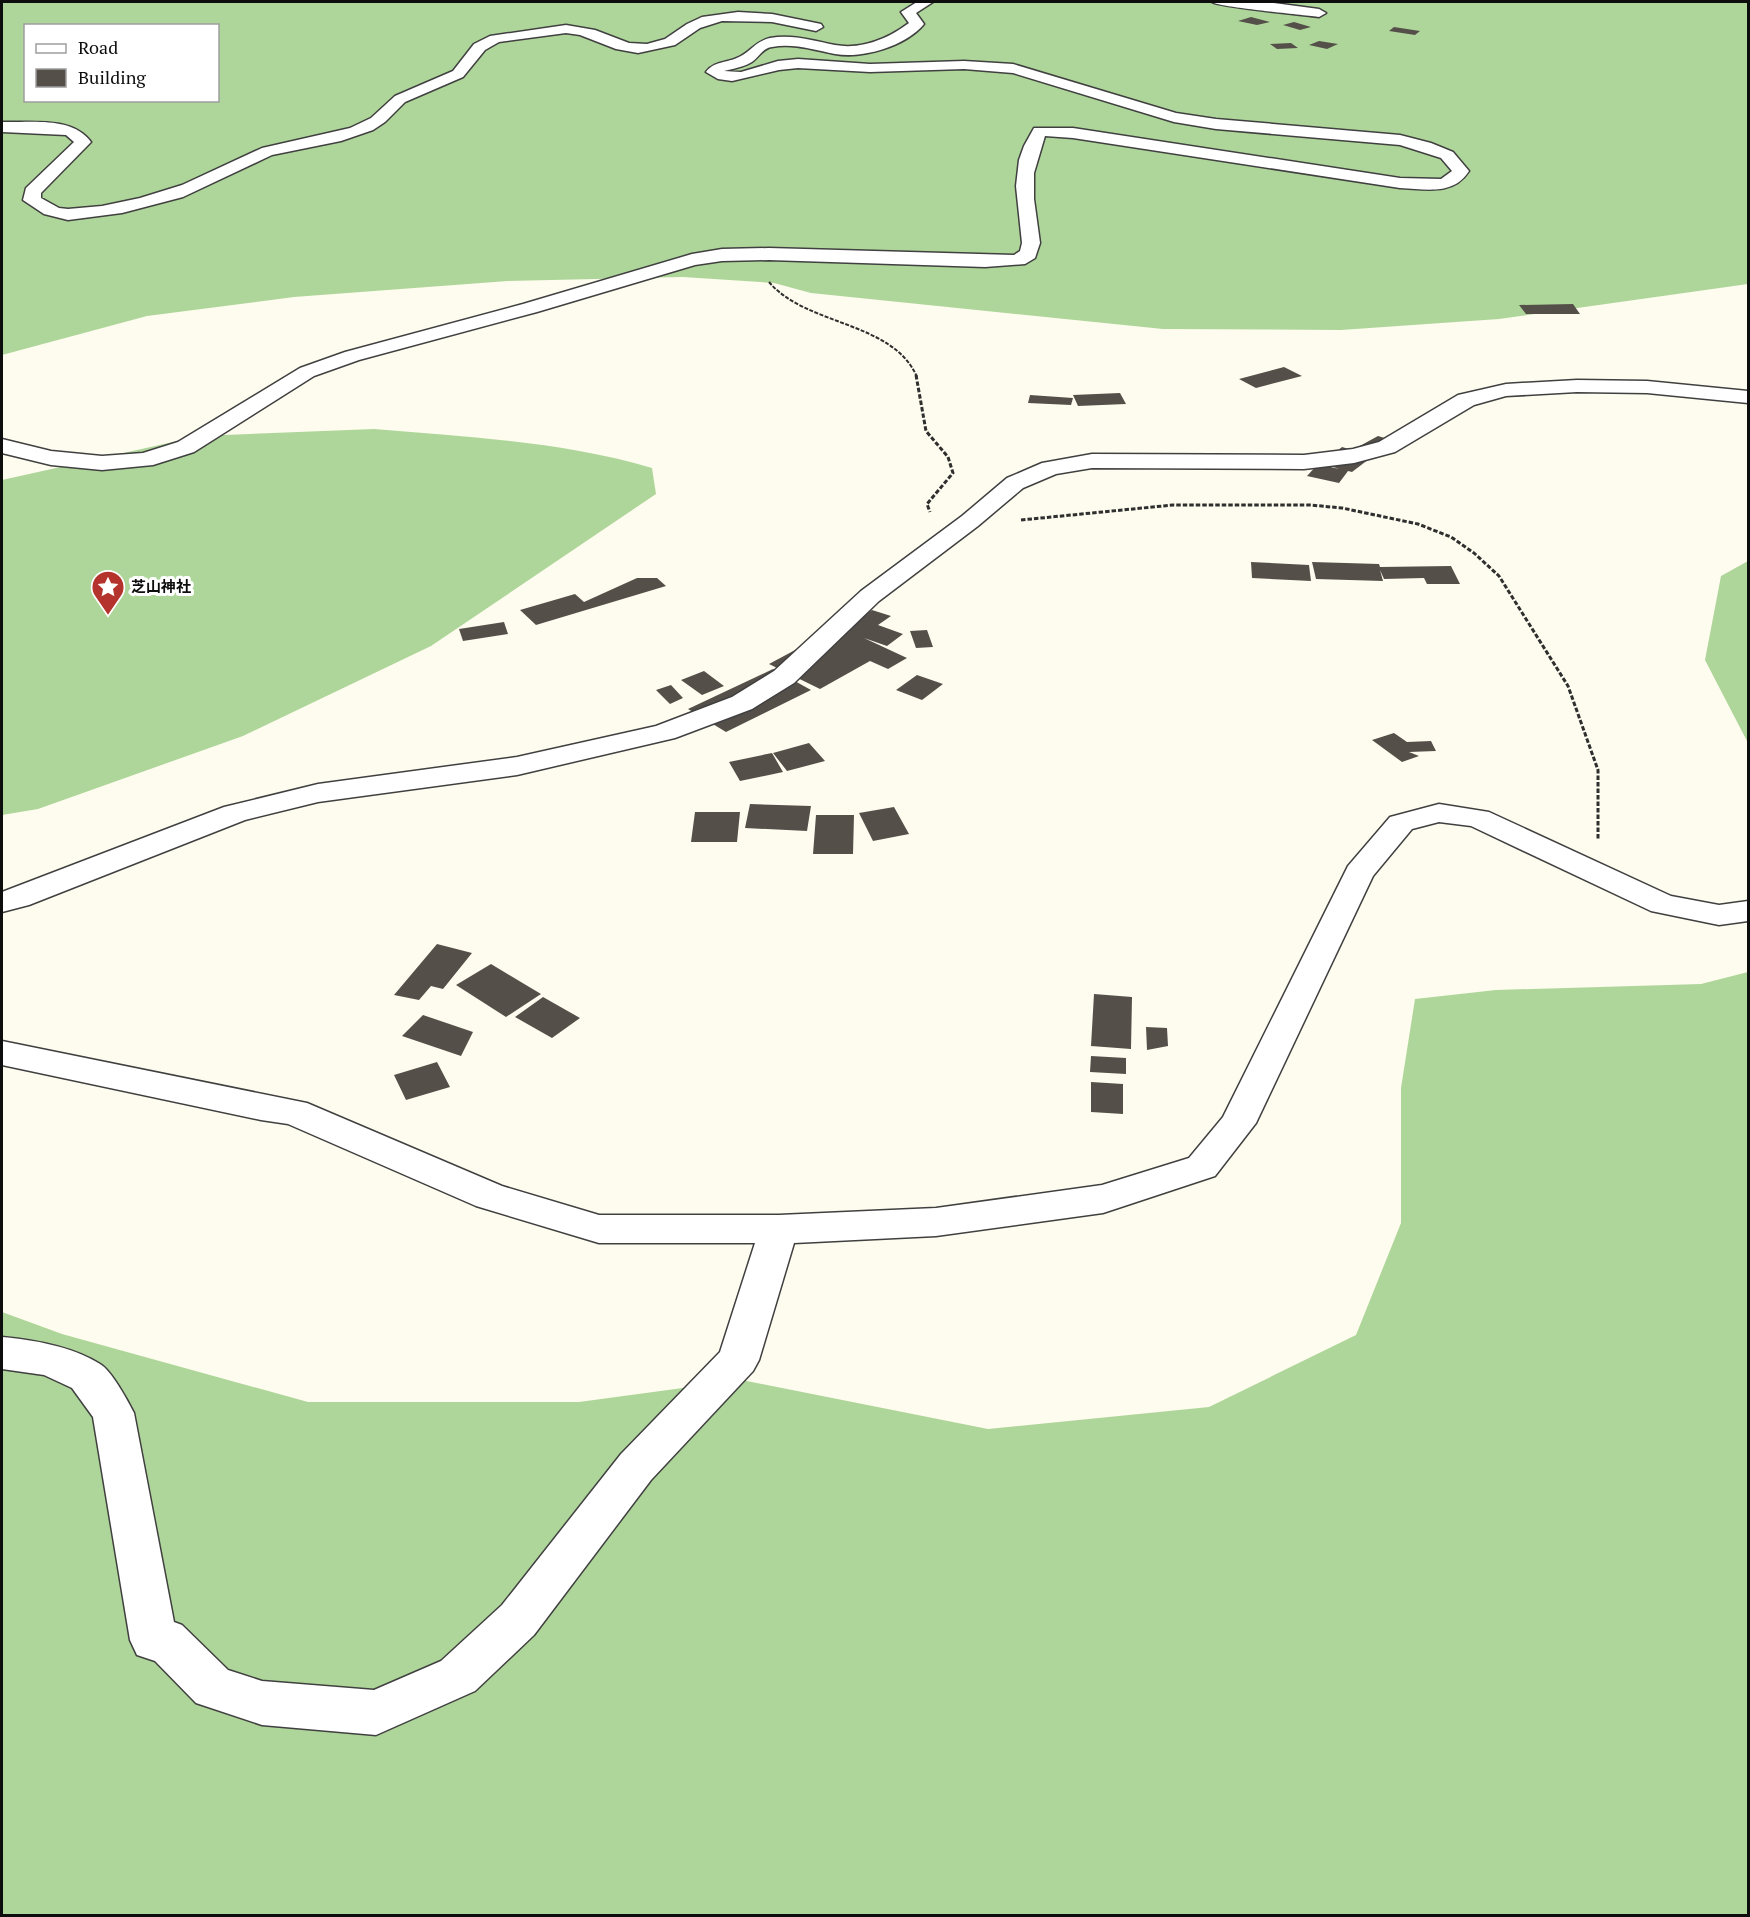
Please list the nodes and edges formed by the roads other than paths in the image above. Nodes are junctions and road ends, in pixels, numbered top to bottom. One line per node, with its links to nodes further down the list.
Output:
1 (1219, 2): 4 (street)
2 (900, 4): 3 (street)
3 (921, 4): 5 (street)
4 (1319, 13)
5 (902, 33): 6 (street); 8 (street)
6 (2, 127)
7 (1749, 397): 9 (street)
8 (2, 446)
9 (2, 902)
10 (1749, 911): 12 (street)
11 (2, 1053): 12 (street)
12 (779, 1229): 13 (street)
13 (2, 1353)

